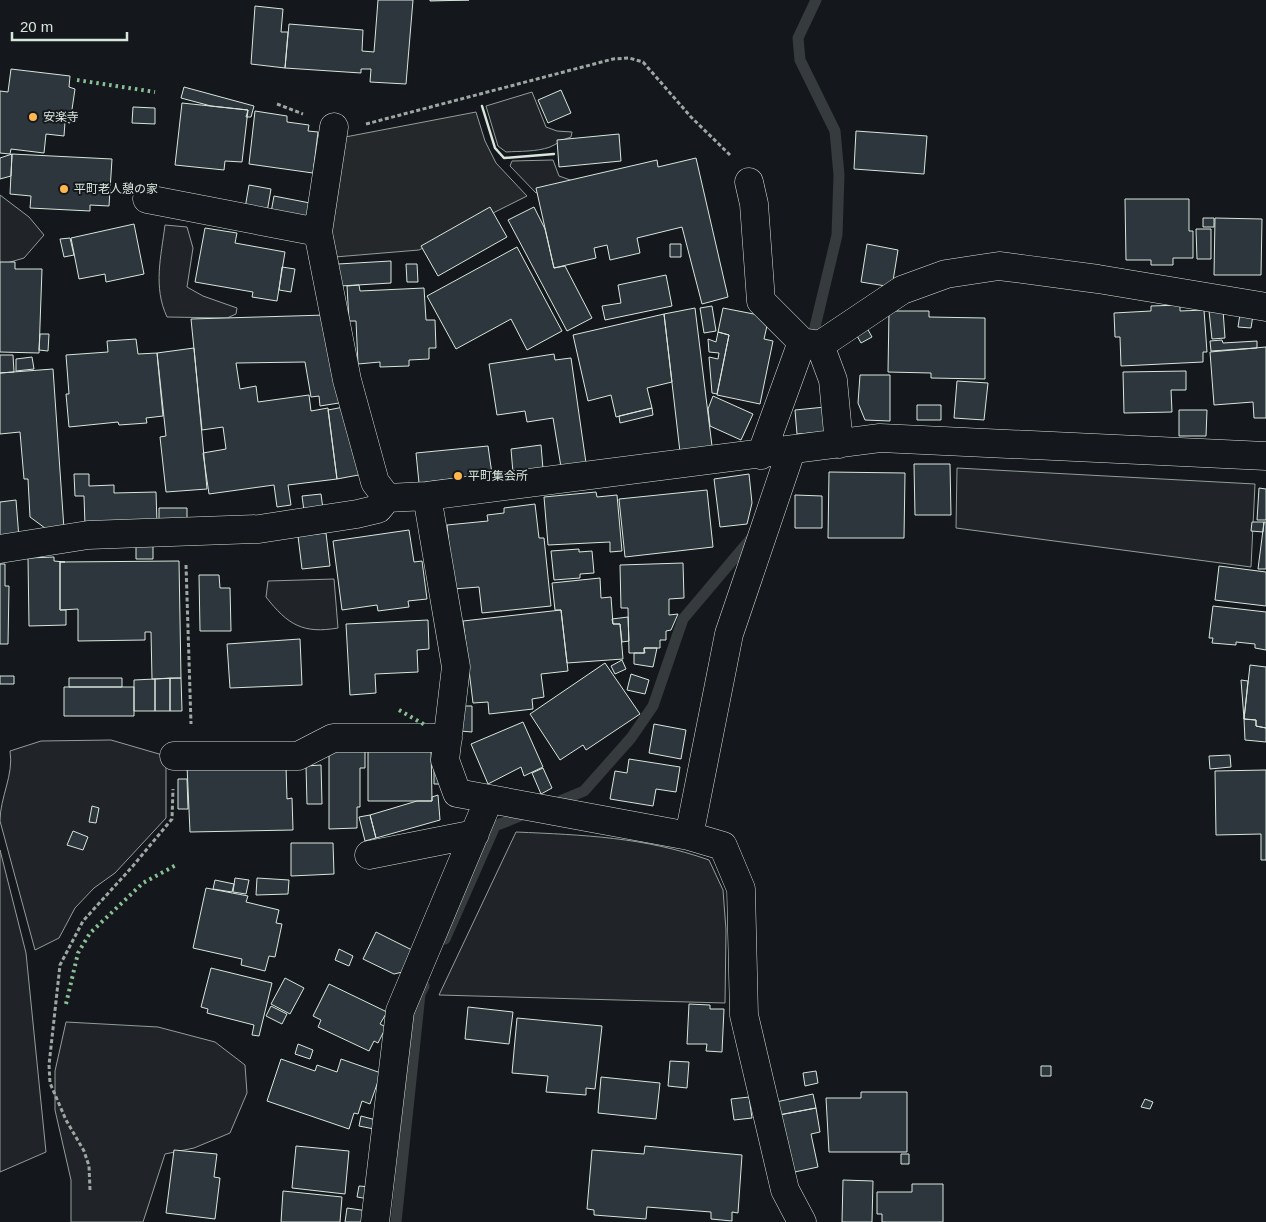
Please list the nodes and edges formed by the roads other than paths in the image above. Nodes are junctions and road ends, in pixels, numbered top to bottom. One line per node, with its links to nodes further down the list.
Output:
1 (334, 127): 4 (street)
2 (749, 182): 6 (street)
3 (147, 199): 4 (street)
4 (318, 232): 12 (street)
5 (1266, 307): 6 (street)
6 (811, 343): 7 (street); 9 (street)
7 (840, 444): 8 (street); 10 (street)
8 (792, 451): 9 (street); 18 (street)
9 (762, 455): 11 (street)
10 (1266, 456)
11 (427, 496): 12 (street); 14 (street)
12 (387, 498): 13 (street)
13 (0, 549)
14 (448, 738): 15 (street); 16 (street)
15 (183, 756)
16 (496, 800): 17 (street); 18 (street)
17 (475, 834): 19 (street); 20 (street)
18 (689, 836): 21 (street)
19 (369, 855)
20 (376, 1222)
21 (802, 1222)

